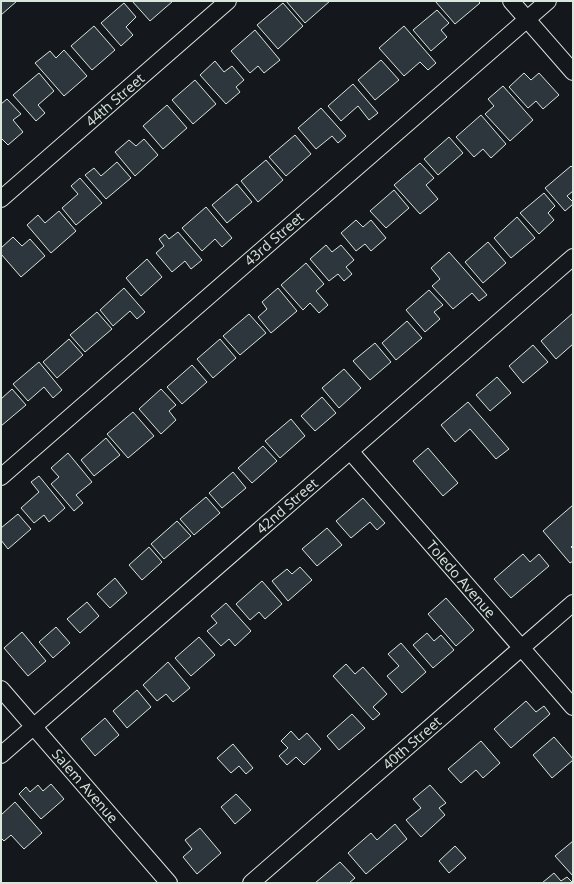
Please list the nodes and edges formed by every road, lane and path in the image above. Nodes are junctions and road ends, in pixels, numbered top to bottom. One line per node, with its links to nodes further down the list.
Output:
1 (228, 1): 6 (street, 44th Street)
2 (511, 1): 4 (street)
3 (548, 1): 4 (street, 43rd Street)
4 (527, 19): 5 (street); 9 (street, 43rd Street)
5 (573, 72)
6 (1, 199)
7 (573, 257): 8 (street, 42nd Street)
8 (350, 451): 11 (street, Toledo Avenue); 14 (street, 42nd Street)
9 (1, 477)
10 (573, 603): 11 (street, 40th Street)
11 (521, 648): 13 (street, Toledo Avenue); 17 (street, 40th Street)
12 (1, 688): 14 (street, Salem Avenue)
13 (573, 707)
14 (34, 726): 15 (street, 42nd Street); 16 (street, Salem Avenue)
15 (1, 755)
16 (169, 883)
17 (251, 883)

